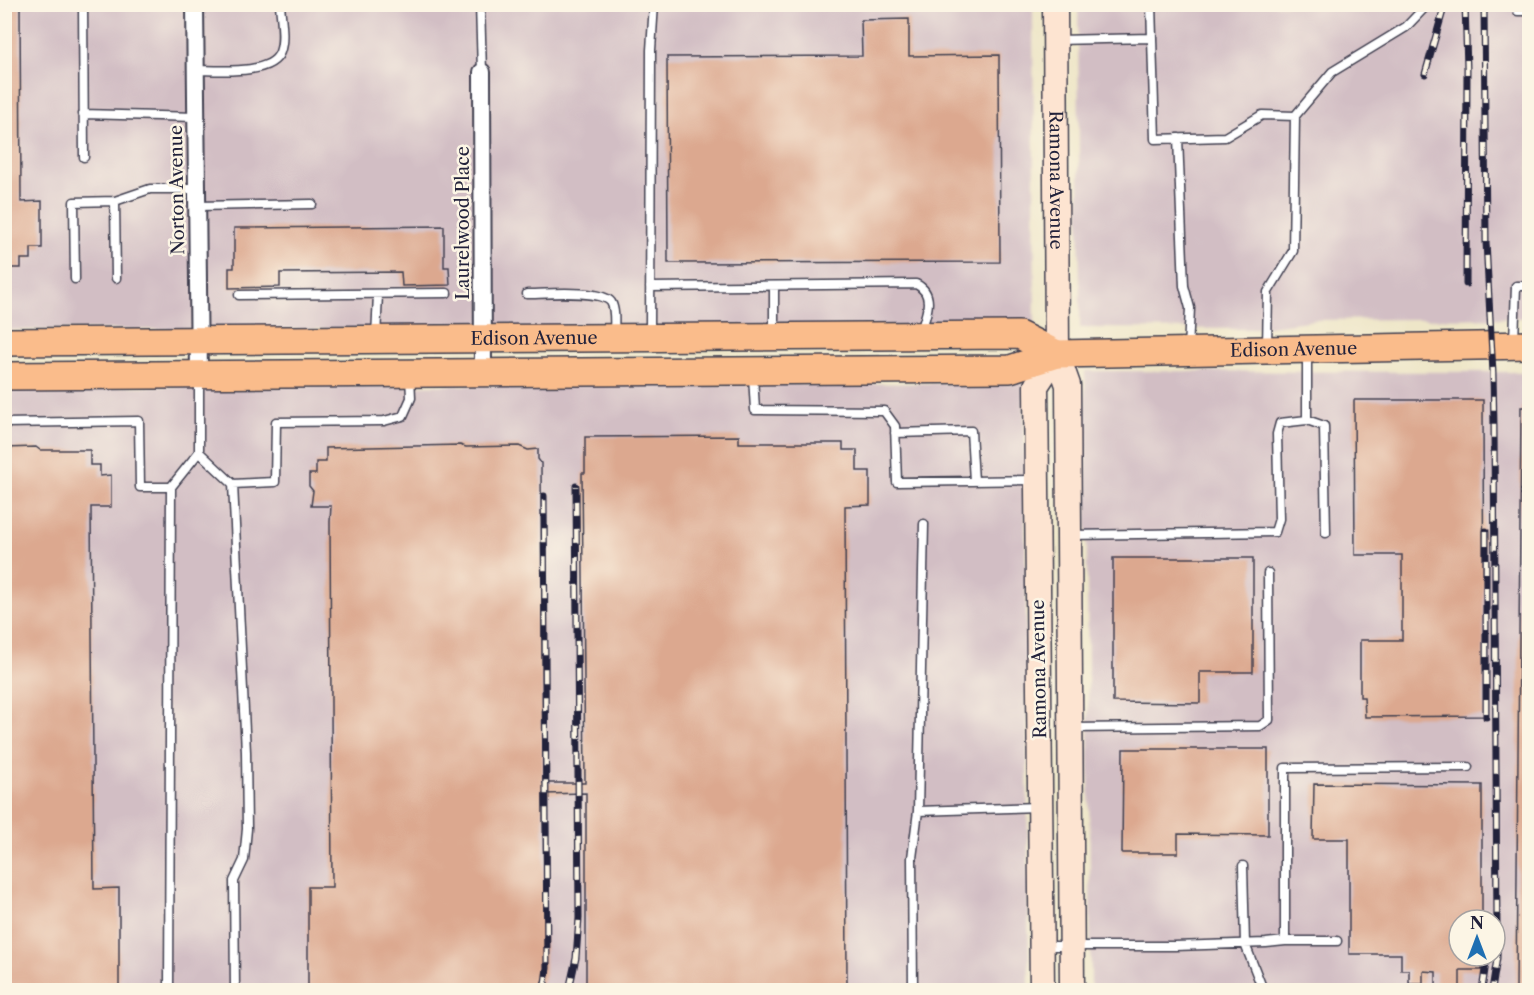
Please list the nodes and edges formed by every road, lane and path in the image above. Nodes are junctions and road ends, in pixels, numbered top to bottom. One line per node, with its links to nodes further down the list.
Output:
1 (83, 4): 15 (lane)
2 (195, 4): 13 (street, Norton Avenue)
3 (280, 4): 13 (lane)
4 (480, 4): 14 (lane)
5 (654, 4): 27 (lane)
6 (1055, 4): 12 (main road, Ramona Avenue)
7 (1151, 4): 11 (lane)
8 (1428, 4): 16 (lane)
9 (1518, 4): 10 (lane)
10 (1530, 11)
11 (1152, 38): 12 (lane); 18 (lane)
12 (1055, 40): 44 (main road, Ramona Avenue)
13 (196, 70): 17 (street, Norton Avenue)
14 (482, 72): 37 (street, Laurelwood Place)
15 (83, 114): 17 (lane); 19 (lane)
16 (1295, 116): 18 (lane); 42 (lane)
17 (196, 117): 20 (street, Norton Avenue)
18 (1178, 138): 43 (lane)
19 (84, 157)
20 (197, 197): 21 (lane); 22 (lane); 39 (street, Norton Avenue)
21 (115, 201): 23 (lane); 24 (lane)
22 (312, 204)
23 (116, 278)
24 (75, 279)
25 (774, 286): 27 (lane); 32 (lane); 33 (lane)
26 (1530, 286): 40 (lane)
27 (650, 287): 35 (lane)
28 (447, 293): 29 (lane)
29 (378, 294): 31 (lane); 36 (lane)
30 (527, 294): 34 (lane)
31 (239, 295)
32 (919, 336): 33 (main road, Edison Avenue); 44 (main road, Edison Avenue)
33 (774, 337): 35 (main road, Edison Avenue); 46 (main road)
34 (614, 338): 35 (main road, Edison Avenue); 37 (main road, Edison Avenue)
35 (650, 338)
36 (376, 340): 37 (main road, Edison Avenue); 39 (main road, Edison Avenue)
37 (483, 340): 48 (street, Laurelwood Place)
38 (4, 342): 39 (main road, Edison Avenue)
39 (198, 342): 50 (street, Norton Avenue)
40 (1522, 345): 41 (main road, Edison Avenue)
41 (1307, 348): 42 (main road, Edison Avenue); 51 (lane)
42 (1267, 349): 43 (main road, Edison Avenue)
43 (1188, 351): 44 (main road, Edison Avenue)
44 (1057, 354): 45 (main road, Edison Avenue); 55 (main road, Ramona Avenue); 61 (main road, Ramona Avenue)
45 (753, 371): 46 (main road, Edison Avenue); 53 (lane)
46 (659, 372): 48 (main road, Edison Avenue)
47 (410, 374): 48 (main road, Edison Avenue); 50 (main road, Edison Avenue); 57 (lane)
48 (483, 374)
49 (4, 376): 50 (main road, Edison Avenue)
50 (199, 376): 54 (lane)
51 (1307, 420): 60 (lane); 61 (lane)
52 (4, 423): 58 (lane)
53 (895, 433): 56 (lane); 56 (lane)
54 (200, 452): 57 (lane); 58 (lane)
55 (1037, 480): 56 (lane); 65 (main road, Ramona Avenue)
56 (974, 481)
57 (233, 484): 74 (lane)
58 (171, 487): 73 (lane)
59 (924, 524): 66 (lane)
60 (1326, 533)
61 (1069, 535): 63 (main road, Ramona Avenue)
62 (1268, 573): 63 (lane)
63 (1070, 728): 72 (main road, Ramona Avenue)
64 (1468, 767): 68 (lane)
65 (1041, 807): 66 (lane); 71 (main road, Ramona Avenue)
66 (918, 811): 75 (lane)
67 (1243, 866): 70 (lane)
68 (1285, 940): 69 (lane); 70 (lane)
69 (1337, 942)
70 (1245, 944): 72 (lane); 78 (lane)
71 (1042, 946): 72 (lane); 76 (main road, Ramona Avenue)
72 (1072, 947): 77 (main road, Ramona Avenue)
73 (169, 990)
74 (235, 990)
75 (913, 990)
76 (1042, 990)
77 (1072, 990)
78 (1263, 990)
79 (1407, 990): 80 (lane)
80 (1427, 990)

